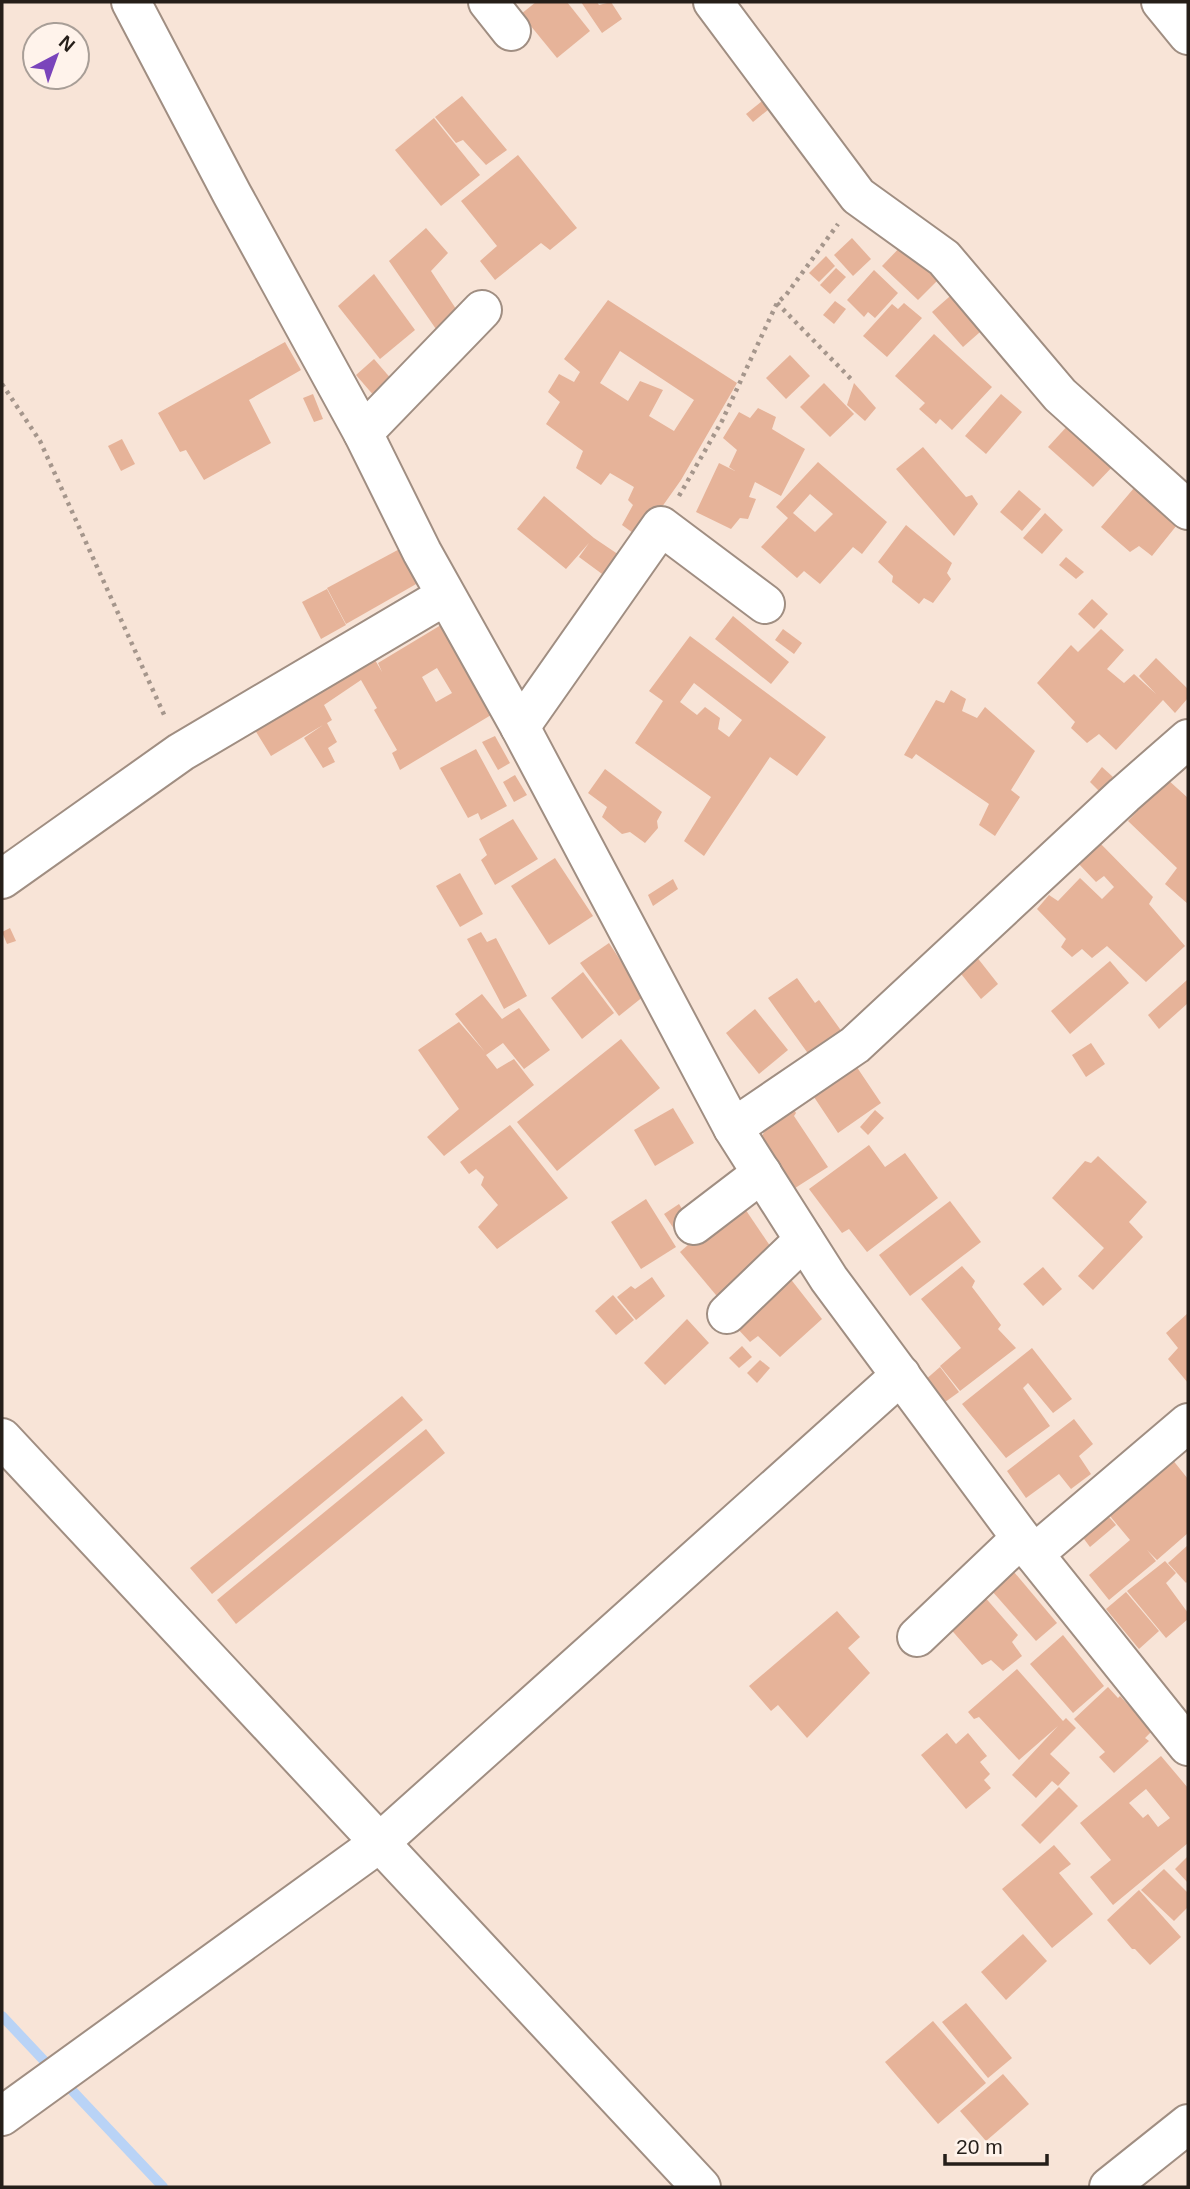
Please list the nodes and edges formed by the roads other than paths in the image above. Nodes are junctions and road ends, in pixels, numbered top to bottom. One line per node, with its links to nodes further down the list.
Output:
1 (131, 2): 8 (street)
2 (488, 2): 5 (street)
3 (713, 2): 9 (street)
4 (1161, 2): 6 (street)
5 (511, 31)
6 (1188, 35)
7 (482, 310): 8 (street)
8 (363, 433): 10 (street)
9 (1188, 510)
10 (445, 596): 12 (street); 14 (street)
11 (765, 604): 12 (street)
12 (520, 727): 15 (street)
13 (1188, 739): 15 (street)
14 (2, 879)
15 (733, 1128): 16 (street)
16 (762, 1173): 17 (street); 18 (street)
17 (694, 1225)
18 (804, 1240): 19 (street); 20 (street)
19 (727, 1314)
20 (901, 1375): 23 (street); 26 (street)
21 (1188, 1423): 23 (street)
22 (2, 1438): 26 (street)
23 (1028, 1546): 24 (street); 25 (street)
24 (917, 1637)
25 (1188, 1746)
26 (378, 1844): 27 (street); 29 (street)
27 (2, 2116)
28 (1188, 2124): 30 (street)
29 (701, 2187)
30 (1109, 2187)

